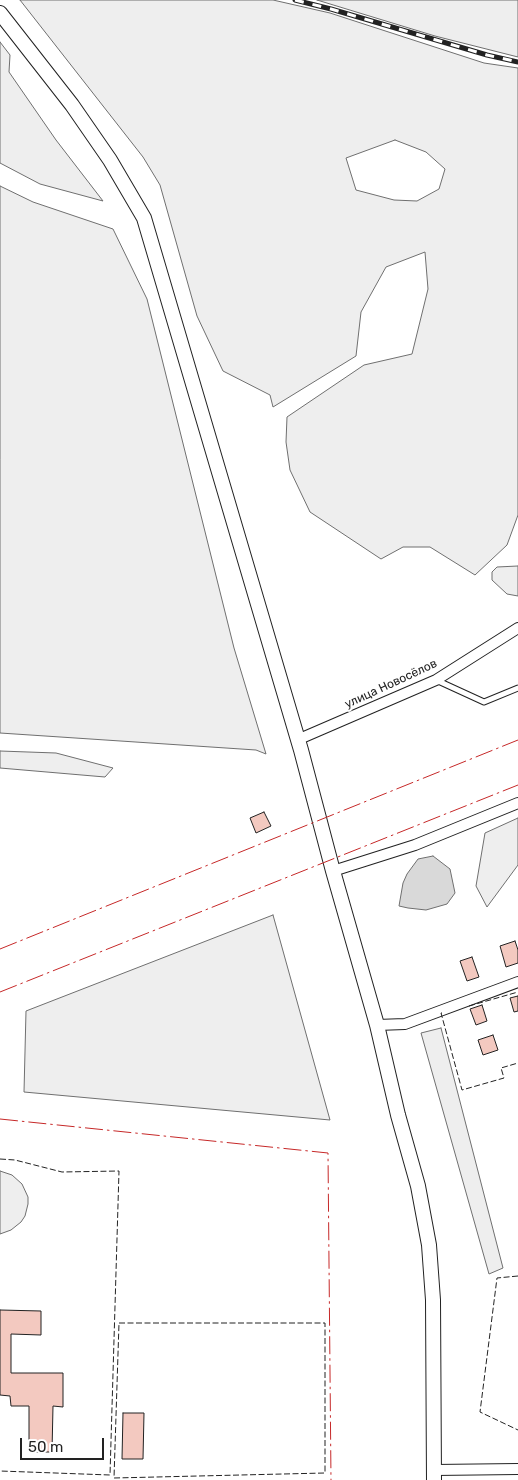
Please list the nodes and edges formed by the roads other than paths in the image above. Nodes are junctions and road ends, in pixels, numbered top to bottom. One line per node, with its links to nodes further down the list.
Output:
1 (0, 13): 5 (street)
2 (518, 628): 3 (street, улица Новосёлов)
3 (436, 680): 4 (lane); 5 (street, улица Новосёлов)
4 (518, 688)
5 (297, 740): 7 (street)
6 (518, 803): 7 (street)
7 (333, 871): 9 (street)
8 (518, 982): 9 (street)
9 (376, 1024): 11 (street)
10 (518, 1469): 11 (street)
11 (434, 1475)

